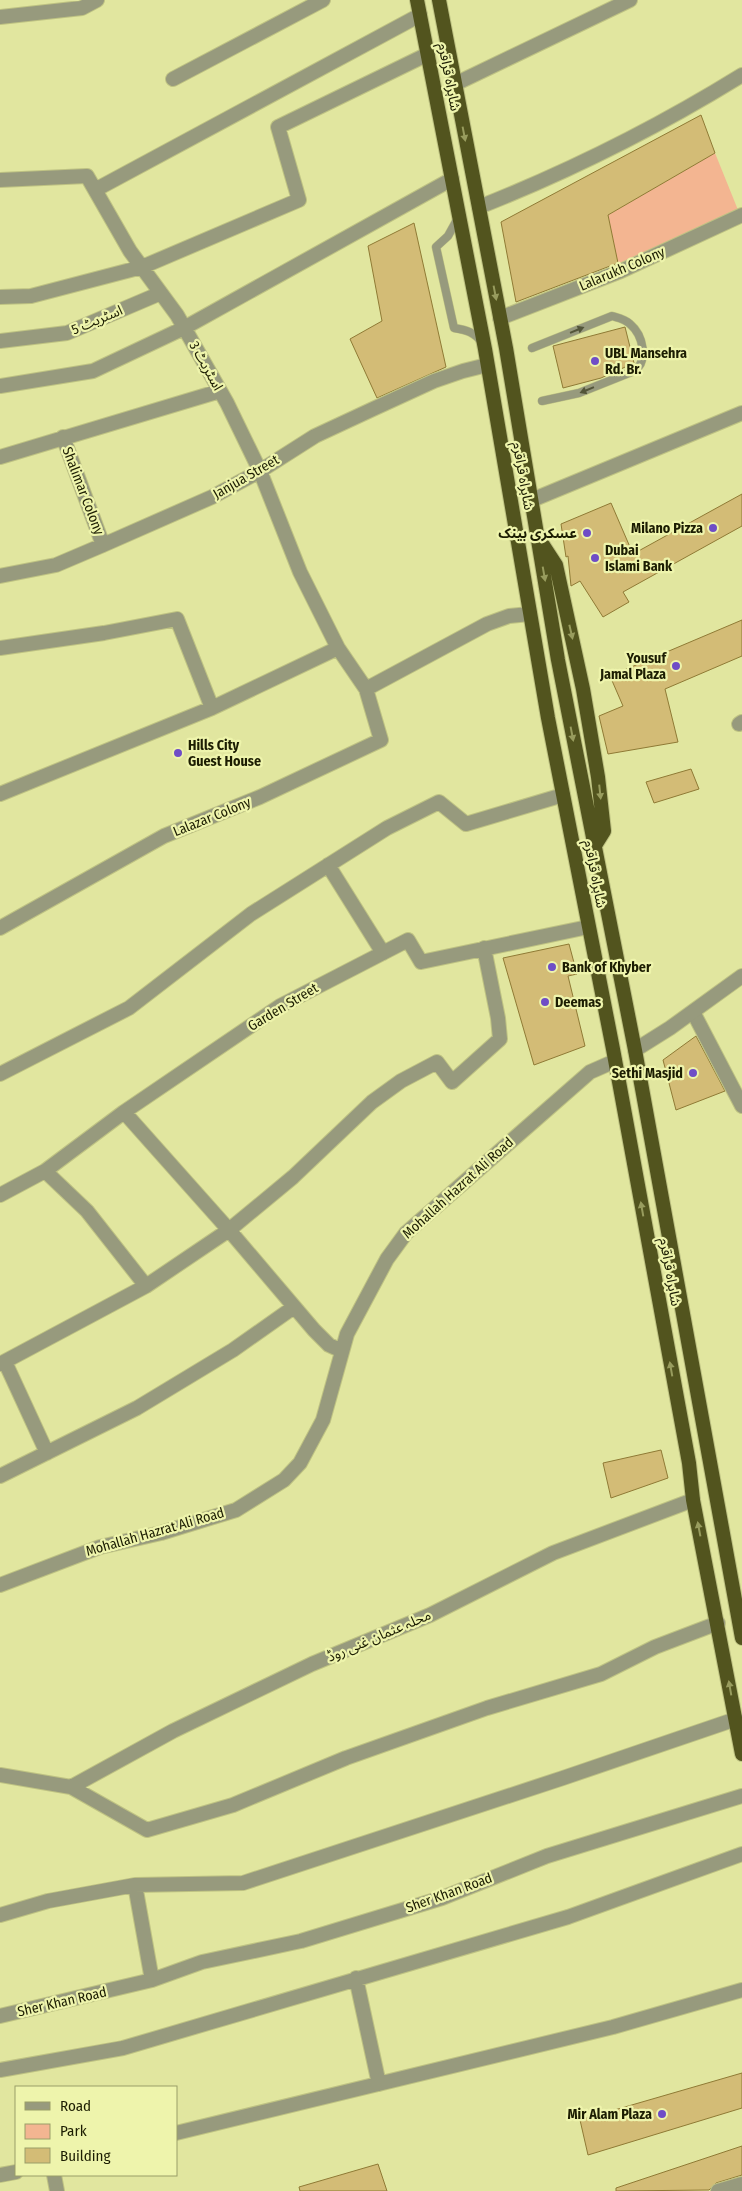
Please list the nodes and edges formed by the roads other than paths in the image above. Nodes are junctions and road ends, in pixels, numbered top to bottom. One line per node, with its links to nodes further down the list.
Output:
1 (97, 0): 7 (street)
2 (323, 0): 10 (street)
3 (417, 0): 6 (highway, شاہراہ قراقرم)
4 (438, 0): 11 (highway, شاہراہ قراقرم)
5 (630, 0): 11 (street)
6 (420, 15): 8 (highway, شاہراہ قراقرم); 14 (street)
7 (0, 17)
8 (428, 54): 12 (highway, شاہراہ قراقرم); 18 (street)
9 (742, 75): 15 (street)
10 (173, 78)
11 (455, 84): 15 (highway, شاہراہ قراقرم, one-way to 15)
12 (452, 178): 16 (highway, شاہراہ قراقرم); 22 (street)
13 (0, 180): 14 (street, اسٹریٹ 3)
14 (95, 190): 18 (street, اسٹریٹ 3)
15 (479, 207): 21 (highway, شاہراہ قراقرم, one-way to 21)
16 (459, 215): 25 (highway, شاہراہ قراقرم); 25 (lane)
17 (742, 216): 21 (street, Lalarukh Colony)
18 (142, 267): 19 (street, اسٹریٹ 3); 20 (street)
19 (161, 293): 22 (street, اسٹریٹ 3); 23 (street, اسٹریٹ 5)
20 (0, 297)
21 (500, 318): 34 (highway, شاہراہ قراقرم)
22 (184, 328): 27 (street); 28 (street, اسٹریٹ 3)
23 (0, 341)
24 (532, 348): 29 (lane, one-way to 29)
25 (485, 349): 26 (highway, شاہراہ قراقرم)
26 (487, 365): 33 (street, Janjua Street); 38 (highway, شاہراہ قراقرم)
27 (0, 386)
28 (220, 391): 31 (street); 33 (street, اسٹریٹ 3)
29 (542, 401)
30 (742, 413): 34 (street)
31 (63, 438): 32 (street); 36 (street, Shalimar Colony)
32 (0, 457)
33 (260, 471): 36 (street, Janjua Street); 40 (street, اسٹریٹ 3)
34 (532, 500): 35 (highway, شاہراہ قراقرم)
35 (538, 538): 42 (highway, شاہراہ قراقرم, one-way to 42); 47 (highway, one-way to 47)
36 (103, 545): 37 (street, Janjua Street)
37 (0, 576)
38 (530, 614): 41 (street); 43 (highway, شاہراہ قراقرم)
39 (0, 648): 44 (street)
40 (338, 648): 41 (street, Lalazar Colony); 44 (street)
41 (366, 688): 50 (street, Lalazar Colony)
42 (567, 703): 43 (highway); 47 (highway, شاہراہ قراقرم, one-way to 47)
43 (546, 704): 46 (highway, شاہراہ قراقرم)
44 (212, 708): 45 (street)
45 (0, 794)
46 (563, 795): 48 (street); 49 (highway, شاہراہ قراقرم)
47 (594, 847): 55 (highway, شاہراہ قراقرم)
48 (328, 865): 52 (street); 57 (street)
49 (588, 927): 51 (street, Garden Street); 56 (highway, شاہراہ قراقرم)
50 (0, 928)
51 (484, 948): 52 (street, Garden Street); 62 (street)
52 (383, 953): 59 (street, Garden Street)
53 (742, 976): 54 (street)
54 (693, 1012): 55 (street); 58 (street)
55 (635, 1050): 71 (highway, شاہراہ قراقرم)
56 (615, 1060): 65 (street, Mohallah Hazrat Ali Road); 69 (highway, شاہراہ قراقرم, one-way to 56)
57 (0, 1074)
58 (742, 1106)
59 (124, 1112): 60 (street, Garden Street); 62 (street)
60 (45, 1171): 61 (street, Garden Street); 63 (street)
61 (0, 1195)
62 (230, 1230): 63 (street); 64 (street)
63 (146, 1286): 66 (street)
64 (294, 1307): 65 (street); 67 (street)
65 (342, 1351): 70 (street, Mohallah Hazrat Ali Road)
66 (2, 1363): 67 (street)
67 (47, 1453): 68 (street)
68 (0, 1476)
69 (693, 1500): 72 (highway, شاہراہ قراقرم, one-way to 69); 77 (street, محلہ عثمان غنی روڈ)
70 (0, 1585)
71 (740, 1612): 73 (highway, شاہراہ قراقرم)
72 (718, 1623): 74 (highway, شاہراہ قراقرم, one-way to 72); 77 (street)
73 (742, 1638)
74 (736, 1719): 75 (highway, شاہراہ قراقرم); 80 (street)
75 (742, 1754)
76 (0, 1775): 77 (street)
77 (71, 1787)
78 (742, 1796): 83 (street, Sher Khan Road)
79 (742, 1854): 82 (street)
80 (135, 1885): 81 (street); 83 (street)
81 (0, 1915)
82 (356, 1978): 86 (street); 87 (street)
83 (152, 1980): 85 (street, Sher Khan Road)
84 (742, 1990): 87 (street)
85 (0, 2016)
86 (0, 2070)
87 (379, 2084): 88 (street)
88 (178, 2133)
89 (15, 2172): 90 (street)
90 (0, 2175)
91 (54, 2176): 93 (street)
92 (742, 2184): 94 (street)
93 (57, 2191)
94 (718, 2191)

